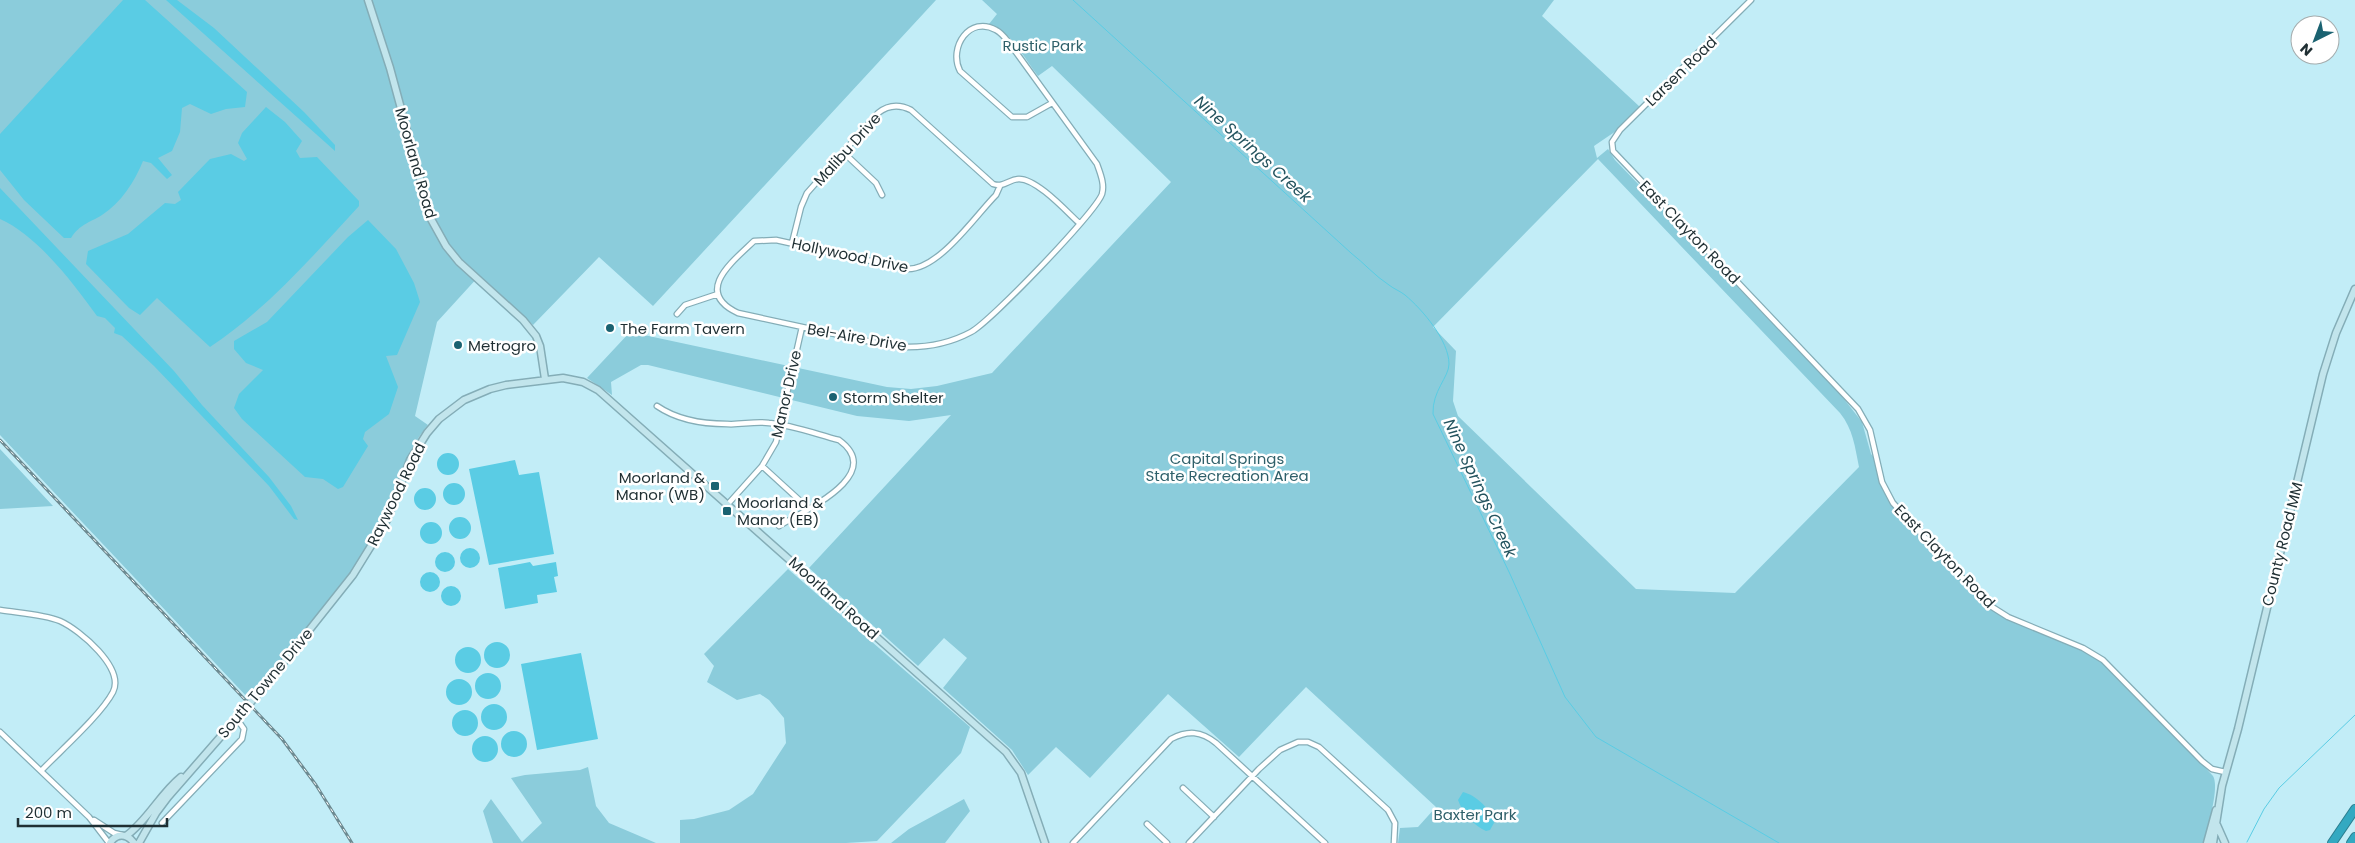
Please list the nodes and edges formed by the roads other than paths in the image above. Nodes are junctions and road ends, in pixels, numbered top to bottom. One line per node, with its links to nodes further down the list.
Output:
1 (368, 0): 14 (street, Moorland Road)
2 (1751, 0): 4 (street, Larsen Road)
3 (1052, 103): 3 (street, Bel-Aire Drive); 8 (street, Bel-Aire Drive)
4 (1612, 142): 28 (street, East Clayton Road)
5 (843, 152): 6 (street, Malibu Drive); 7 (street); 9 (street, Malibu Drive)
6 (1000, 186): 8 (street); 9 (street, Hollywood Drive)
7 (882, 195)
8 (1079, 223): 13 (street, Bel-Aire Drive)
9 (792, 243): 11 (street, Hollywood Drive)
10 (2355, 289): 28 (street, County Road MM)
11 (718, 294): 12 (street); 13 (street, Bel-Aire Drive)
12 (678, 314)
13 (802, 327): 17 (street, Manor Drive)
14 (545, 380): 15 (street, Raywood Road); 22 (street, Raywood Road)
15 (583, 382): 19 (street, Moorland Road)
16 (657, 406): 17 (street)
17 (780, 425): 18 (street, Manor Drive); 20 (street)
18 (762, 466): 19 (street, Manor Drive); 20 (street)
19 (728, 504): 43 (street, Moorland Road)
20 (808, 508): 21 (street)
21 (779, 526)
22 (335, 598): 24 (street, South Towne Drive)
23 (0, 610): 27 (street)
24 (237, 718): 26 (street, South Towne Drive); 35 (street)
25 (0, 732): 27 (street)
26 (193, 766): 38 (street, South Towne Drive); 42 (street, South Towne Drive)
27 (41, 771): 33 (street)
28 (2225, 772): 31 (street, County Road MM)
29 (1253, 776): 34 (street); 44 (street); 47 (street); 48 (street)
30 (1183, 788): 34 (street)
31 (2219, 802): 37 (street, County Road MM); 49 (street, County Road MM)
32 (2355, 809): 52 (highway)
33 (89, 817): 38 (street); 40 (street)
34 (1214, 817): 46 (street)
35 (162, 823)
36 (1147, 824): 45 (street)
37 (2217, 825): 50 (street, County Road MM); 51 (street)
38 (125, 835): 40 (street, South Towne Drive); 41 (street)
39 (2355, 837): 53 (highway)
40 (110, 843)
41 (134, 843)
42 (139, 843)
43 (1045, 843)
44 (1072, 843)
45 (1167, 843)
46 (1189, 843)
47 (1325, 843)
48 (1394, 843)
49 (2207, 843)
50 (2213, 843)
51 (2225, 843)
52 (2332, 843)
53 (2351, 843)

